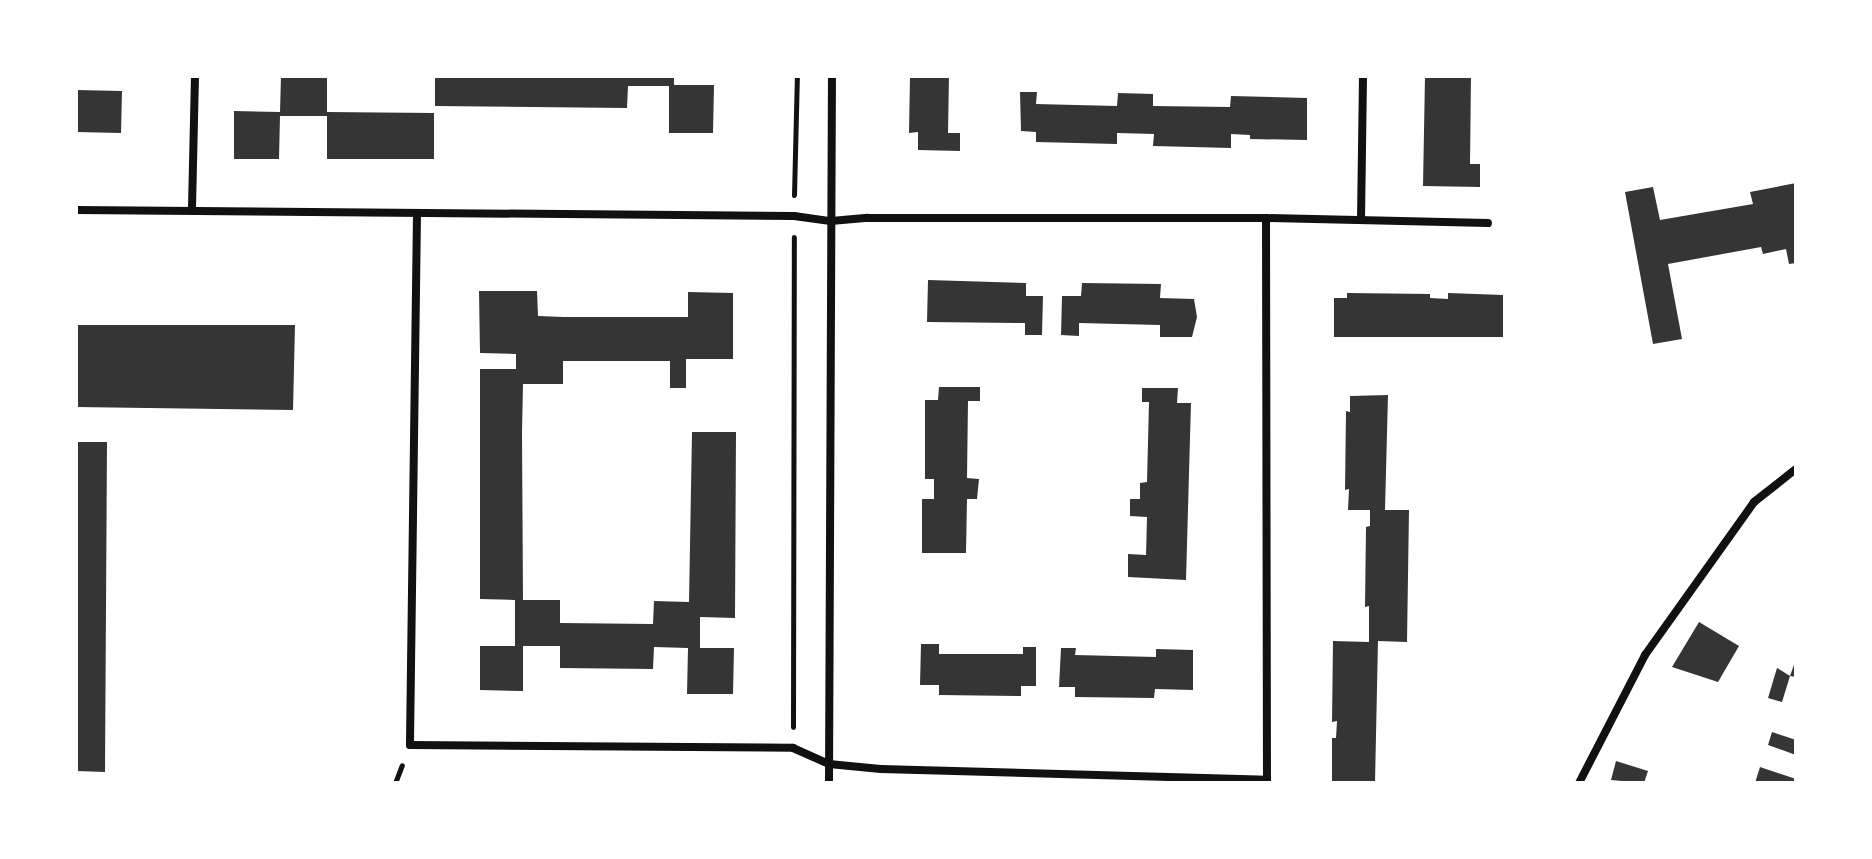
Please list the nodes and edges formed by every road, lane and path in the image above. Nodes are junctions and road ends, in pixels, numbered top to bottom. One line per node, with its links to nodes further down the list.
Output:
1 (195, 76): 5 (street)
2 (797, 76): 8 (path)
3 (832, 76): 11 (street)
4 (1363, 76): 10 (street)
5 (192, 208): 6 (street); 7 (street)
6 (76, 210)
7 (417, 214): 8 (street); 14 (street)
8 (794, 216): 11 (street); 14 (path)
9 (1266, 218): 10 (street); 11 (street); 16 (street)
10 (1361, 220): 12 (street)
11 (831, 221): 15 (street)
12 (1488, 223)
13 (1796, 469): 18 (street)
14 (793, 748): 15 (street)
15 (829, 764): 16 (street); 17 (street)
16 (1267, 781)
17 (829, 783)
18 (1579, 783)

